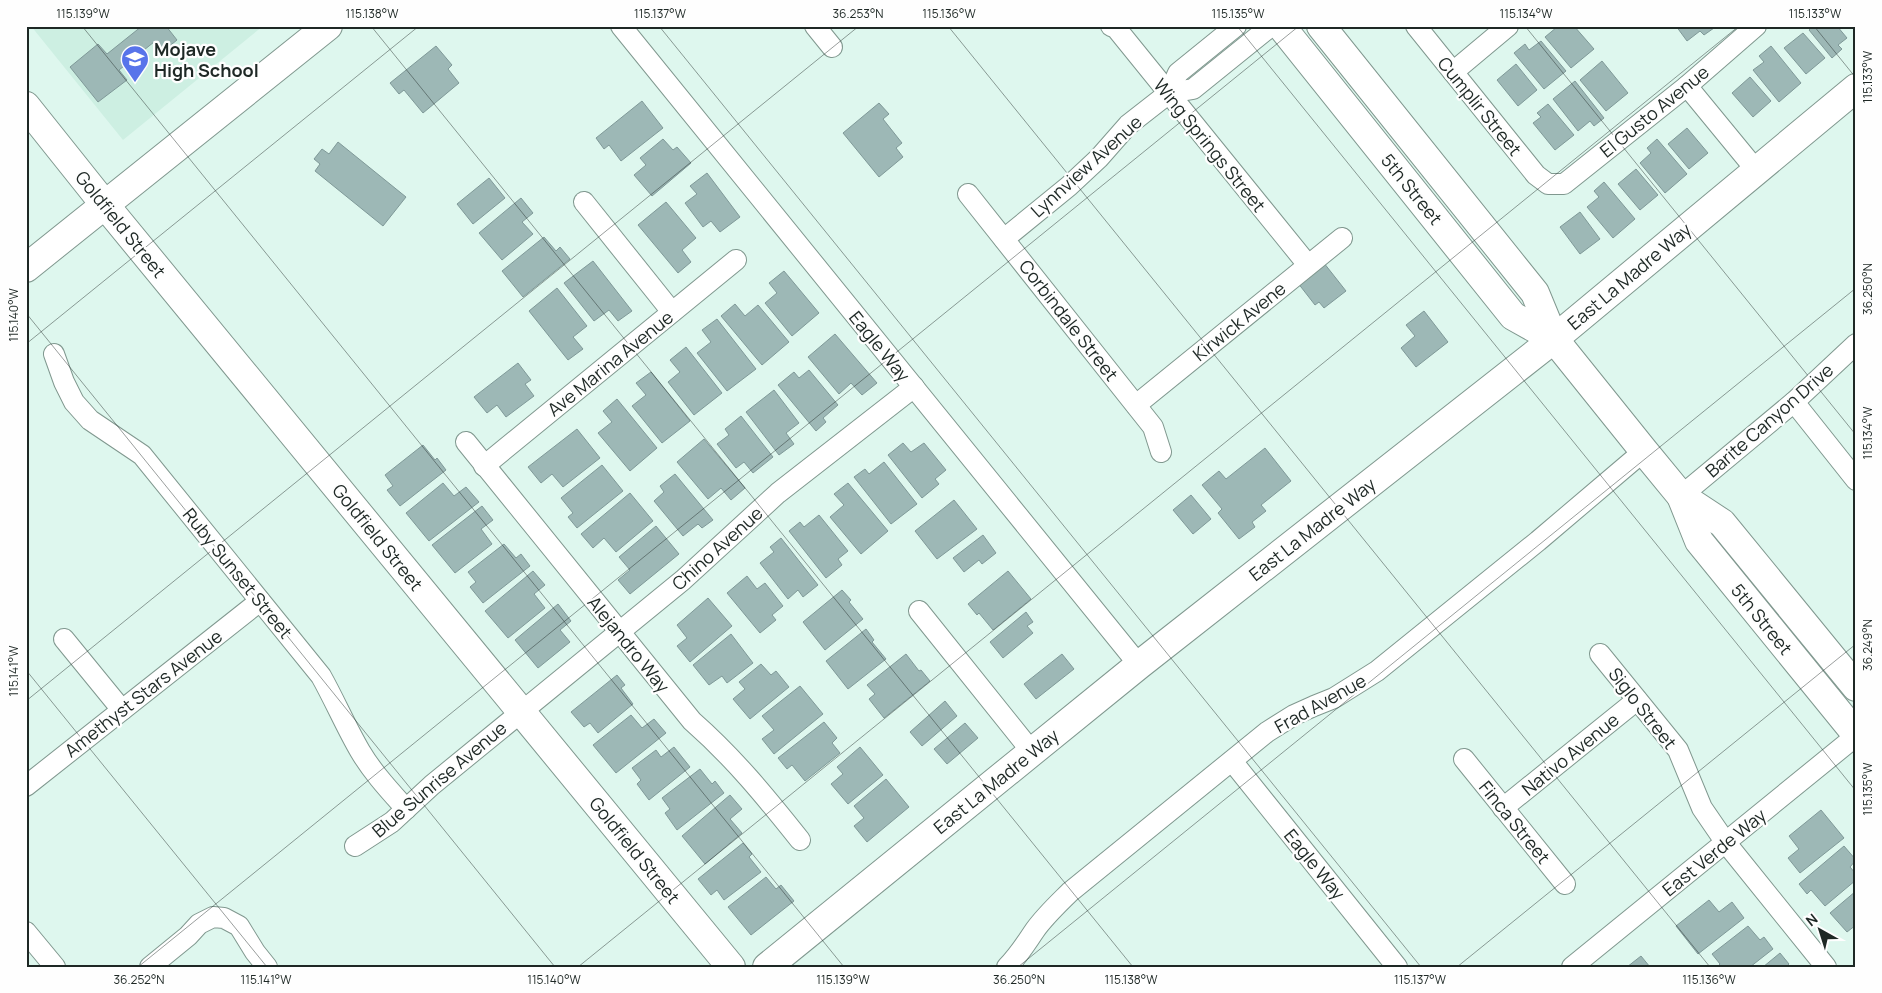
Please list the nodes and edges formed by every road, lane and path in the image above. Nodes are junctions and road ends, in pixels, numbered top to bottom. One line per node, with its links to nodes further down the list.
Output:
1 (328, 26): 22 (street)
2 (621, 26): 32 (street, Eagle Way)
3 (815, 26): 12 (street)
4 (1111, 26): 16 (street, Wing Springs Street)
5 (1236, 26): 16 (street, Lynnview Avenue)
6 (1271, 26): 16 (street, Lynnview Avenue)
7 (1281, 26): 29 (street, 5th Street)
8 (1321, 26): 29 (street, 5th Street)
9 (1416, 26): 13 (street, Cumplir Street)
10 (1508, 26): 13 (street)
11 (1756, 26): 14 (street, El Gusto Avenue)
12 (832, 47)
13 (1453, 72): 19 (street, Cumplir Street)
14 (1687, 86): 18 (street); 19 (street, El Gusto Avenue)
15 (1856, 88): 18 (street, East La Madre Way)
16 (1169, 94): 24 (street, Lynnview Avenue); 26 (street, Wing Springs Street)
17 (26, 106): 22 (street, Goldfield Street)
18 (1756, 170): 29 (street, East La Madre Way)
19 (1548, 184)
20 (968, 194): 24 (street, Corbindale Street)
21 (584, 202): 28 (street)
22 (105, 205): 27 (street); 50 (street, Goldfield Street)
23 (1342, 238): 26 (street, Kirwick Avene)
24 (1004, 239): 34 (street, Corbindale Street)
25 (736, 260): 28 (street, Ave Marina Avenue)
26 (1308, 265): 34 (street, Kirwick Avene)
27 (26, 268)
28 (672, 312): 38 (street, Ave Marina Avenue)
29 (1554, 338): 36 (street, 5th Street); 46 (street, East La Madre Way)
30 (1856, 344): 33 (street, Barite Canyon Drive)
31 (54, 354): 41 (street, Ruby Sunset Street)
32 (914, 387): 43 (street, Chino Avenue); 46 (street, Eagle Way)
33 (1794, 402): 39 (street); 40 (street, Barite Canyon Drive)
34 (1136, 405): 37 (street, Corbindale Street)
35 (466, 442): 38 (street, Alejandro Way)
36 (1644, 451): 40 (street, 5th Street); 54 (street, Frad Avenue)
37 (1160, 452)
38 (484, 466): 43 (street, Alejandro Way)
39 (1856, 480)
40 (1681, 496): 47 (street, 5th Street); 51 (street, 5th Street)
41 (260, 600): 49 (street, Amethyst Stars Avenue); 57 (street, Ruby Sunset Street)
42 (919, 612): 52 (street)
43 (619, 632): 50 (street, Chino Avenue); 58 (street, Alejandro Way)
44 (64, 639): 49 (street)
45 (1600, 654): 48 (street, Siglo Street)
46 (1140, 665): 52 (street, East La Madre Way)
47 (1856, 687)
48 (1637, 700): 56 (street, Nativo Avenue); 59 (street, Siglo Street)
49 (122, 710): 55 (street, Amethyst Stars Avenue)
50 (521, 711): 57 (street, Blue Sunrise Avenue); 66 (street, Goldfield Street)
51 (1856, 735): 59 (street, East Verde Way)
52 (1032, 752): 67 (street, East La Madre Way)
53 (1464, 759): 56 (street, Finca Street)
54 (1232, 761): 68 (street, Frad Avenue); 69 (street, Eagle Way)
55 (26, 786)
56 (1504, 808): 61 (street, Finca Street)
57 (406, 809): 60 (street, Blue Sunrise Avenue)
58 (800, 840)
59 (1726, 843): 70 (street, East Verde Way); 71 (street, Siglo Street)
60 (355, 846)
61 (1565, 884)
62 (26, 932): 63 (street)
63 (55, 967)
64 (150, 967): 65 (street)
65 (267, 967)
66 (731, 967)
67 (767, 967)
68 (1007, 967)
69 (1397, 967)
70 (1572, 967)
71 (1826, 967)

